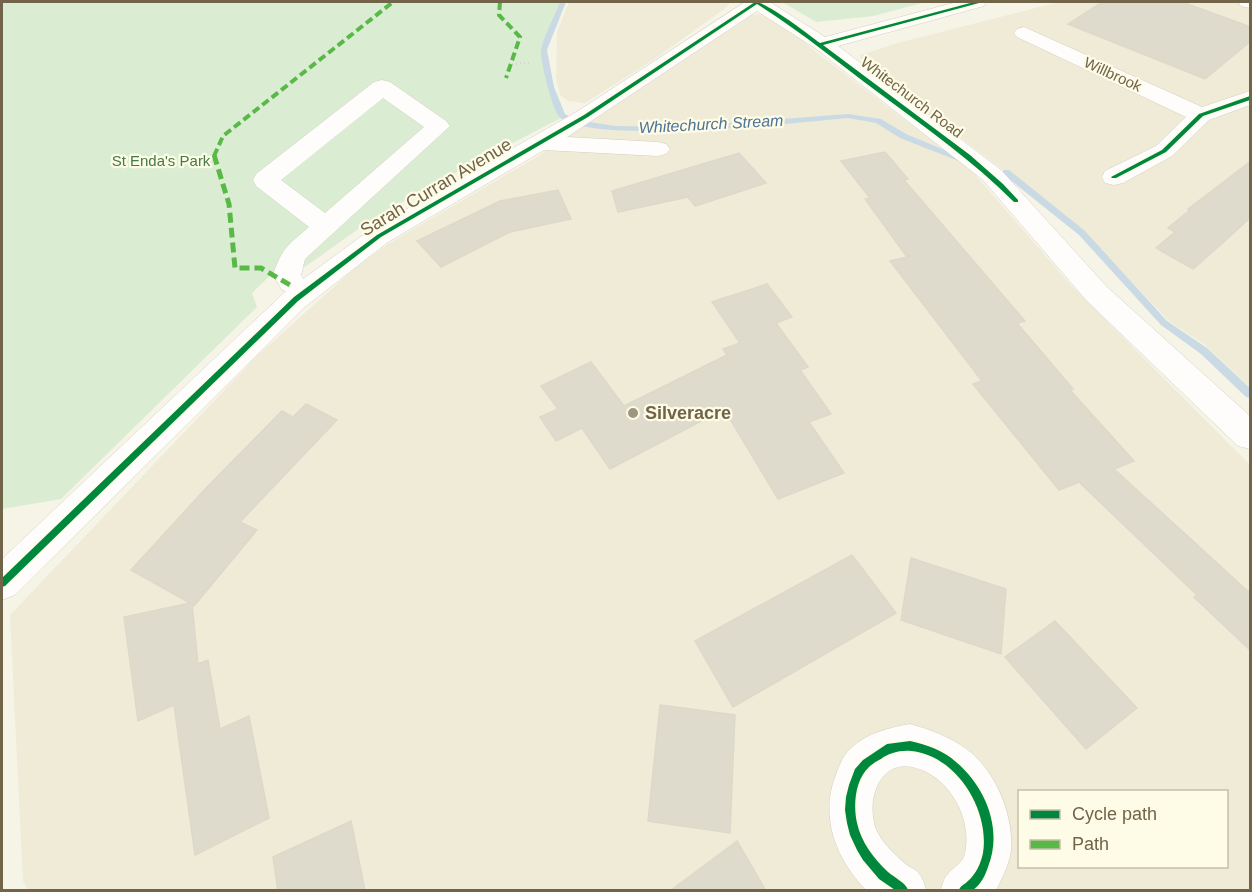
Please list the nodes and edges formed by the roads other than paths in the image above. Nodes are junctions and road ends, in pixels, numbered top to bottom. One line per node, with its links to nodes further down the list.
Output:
1 (757, 2): 4 (street, Whitechurch Road); 7 (street, Sarah Curran Avenue)
2 (977, 2): 4 (street)
3 (1024, 33): 6 (street, Willbrook)
4 (822, 44): 12 (street, Whitechurch Road)
5 (1251, 98): 6 (street)
6 (1201, 115): 9 (street)
7 (541, 143): 8 (street); 13 (street, Sarah Curran Avenue)
8 (658, 149)
9 (1114, 177)
10 (325, 226): 10 (street); 11 (street)
11 (292, 283)
12 (1251, 436)
13 (2, 583)
14 (969, 890): 15 (street)
15 (903, 891)

